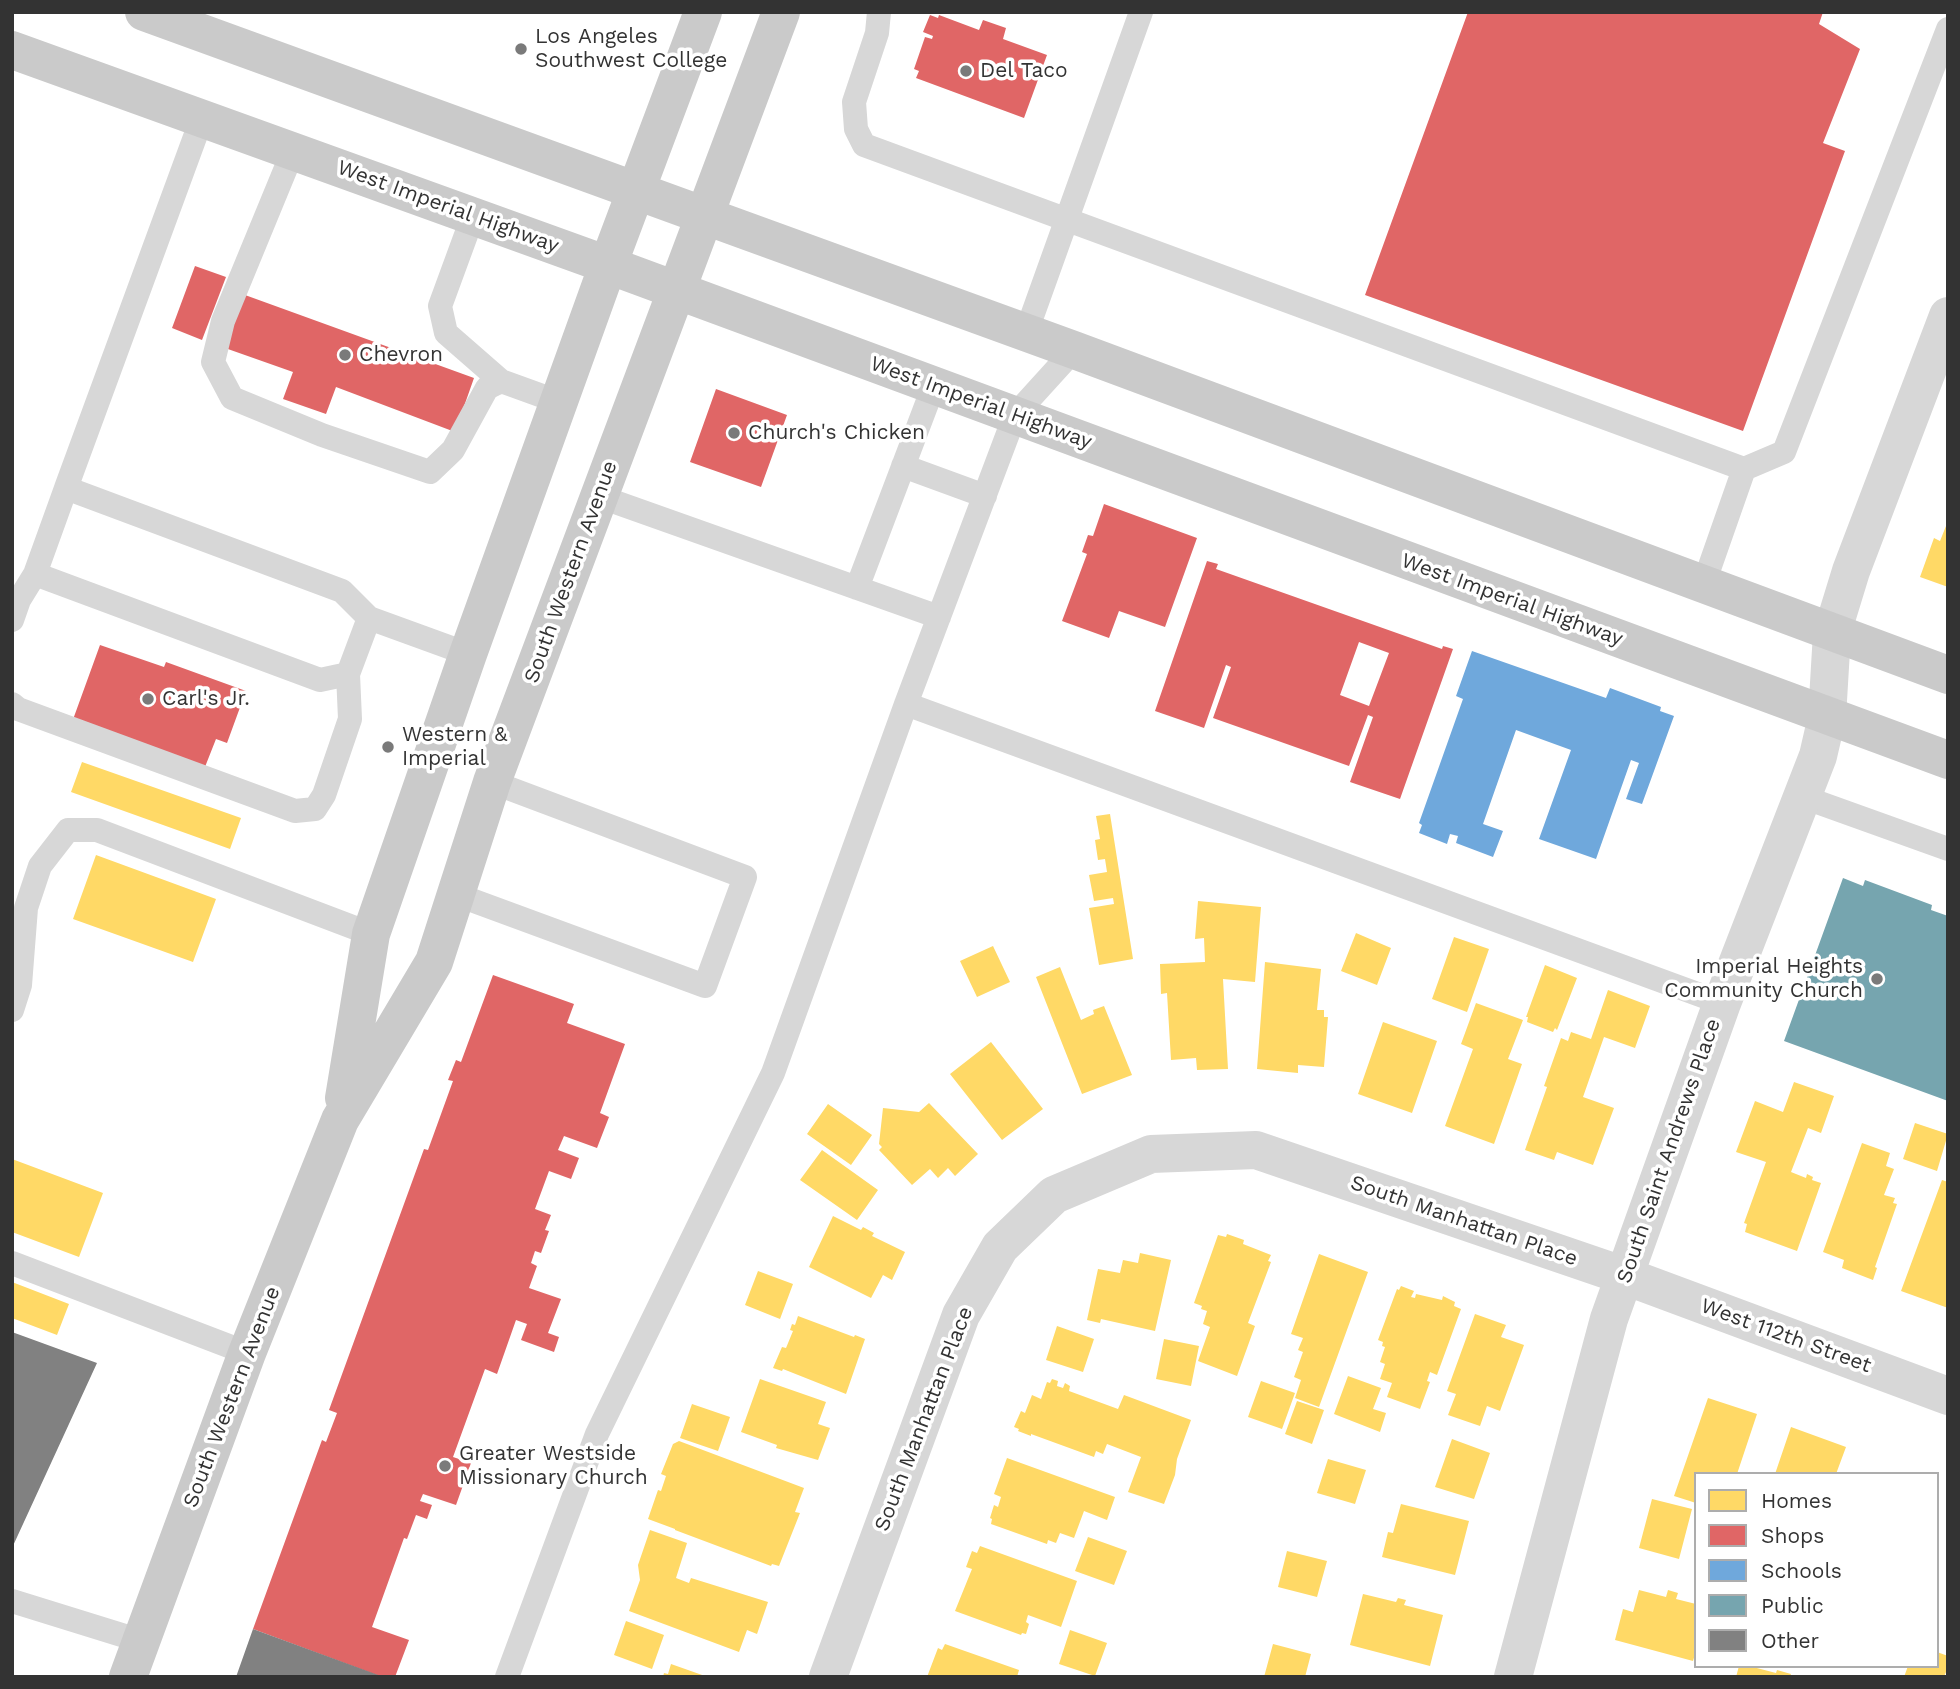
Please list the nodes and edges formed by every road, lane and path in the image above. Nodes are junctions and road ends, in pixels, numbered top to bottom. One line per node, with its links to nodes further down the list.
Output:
1 (144, 12): 10 (main road)
2 (703, 12): 10 (main road, South Western Avenue)
3 (781, 12): 12 (main road, South Western Avenue)
4 (879, 12): 13 (lane)
5 (1141, 12): 13 (lane)
6 (1948, 29): 25 (lane)
7 (12, 50): 8 (main road, West Imperial Highway)
8 (202, 118): 9 (main road, West Imperial Highway); 26 (lane)
9 (293, 151): 11 (main road, West Imperial Highway); 20 (lane)
10 (636, 191): 12 (main road); 14 (main road, South Western Avenue)
11 (473, 216): 14 (main road, West Imperial Highway); 20 (lane)
12 (706, 216): 15 (main road, South Western Avenue); 17 (main road)
13 (1067, 218): 17 (lane); 25 (lane)
14 (608, 265): 15 (main road, West Imperial Highway); 22 (main road, South Western Avenue)
15 (677, 292): 21 (main road, West Imperial Highway); 27 (main road, South Western Avenue)
16 (1948, 316): 19 (street, South Saint Andrews Place)
17 (1026, 333): 18 (main road)
18 (1074, 350): 23 (lane); 30 (main road)
19 (1939, 372): 35 (street, South Saint Andrews Place)
20 (501, 382): 22 (lane)
21 (934, 385): 23 (main road, West Imperial Highway); 24 (lane)
22 (559, 402): 36 (main road, South Western Avenue)
23 (1015, 415): 28 (lane); 41 (main road, West Imperial Highway)
24 (903, 466): 28 (lane); 31 (lane)
25 (1744, 469): 30 (lane)
26 (66, 488): 29 (lane); 33 (lane)
27 (598, 496): 31 (lane); 43 (main road, South Western Avenue)
28 (985, 496): 32 (lane)
29 (35, 574): 34 (lane); 37 (lane)
30 (1703, 586): 35 (main road)
31 (857, 588): 32 (lane)
32 (939, 617): 40 (lane)
33 (369, 618): 36 (lane); 37 (lane)
34 (12, 620)
35 (1832, 633): 38 (main road); 41 (street, South Saint Andrews Place)
36 (468, 654): 47 (main road, South Western Avenue)
37 (348, 674): 39 (lane)
38 (1948, 675)
39 (12, 704)
40 (906, 704): 48 (lane); 58 (lane)
41 (1827, 717): 42 (main road, West Imperial Highway); 44 (street, South Saint Andrews Place)
42 (1948, 760)
43 (492, 782): 46 (main road, South Western Avenue); 46 (lane)
44 (1803, 797): 45 (lane); 48 (street, South Saint Andrews Place)
45 (1948, 849)
46 (456, 894): 50 (main road, South Western Avenue)
47 (371, 934): 49 (lane); 50 (main road, South Western Avenue)
48 (1721, 1003): 52 (street, South Saint Andrews Place)
49 (12, 1010)
50 (340, 1120): 53 (main road, South Western Avenue)
51 (12, 1263): 53 (lane)
52 (1625, 1276): 54 (street, West 112th Street); 59 (street, South Manhattan Place); 60 (street, South Saint Andrews Place)
53 (247, 1353): 56 (main road, South Western Avenue)
54 (1948, 1396)
55 (12, 1601): 56 (lane)
56 (141, 1641): 57 (main road, South Western Avenue)
57 (128, 1677)
58 (508, 1677)
59 (828, 1677)
60 (1513, 1677)

